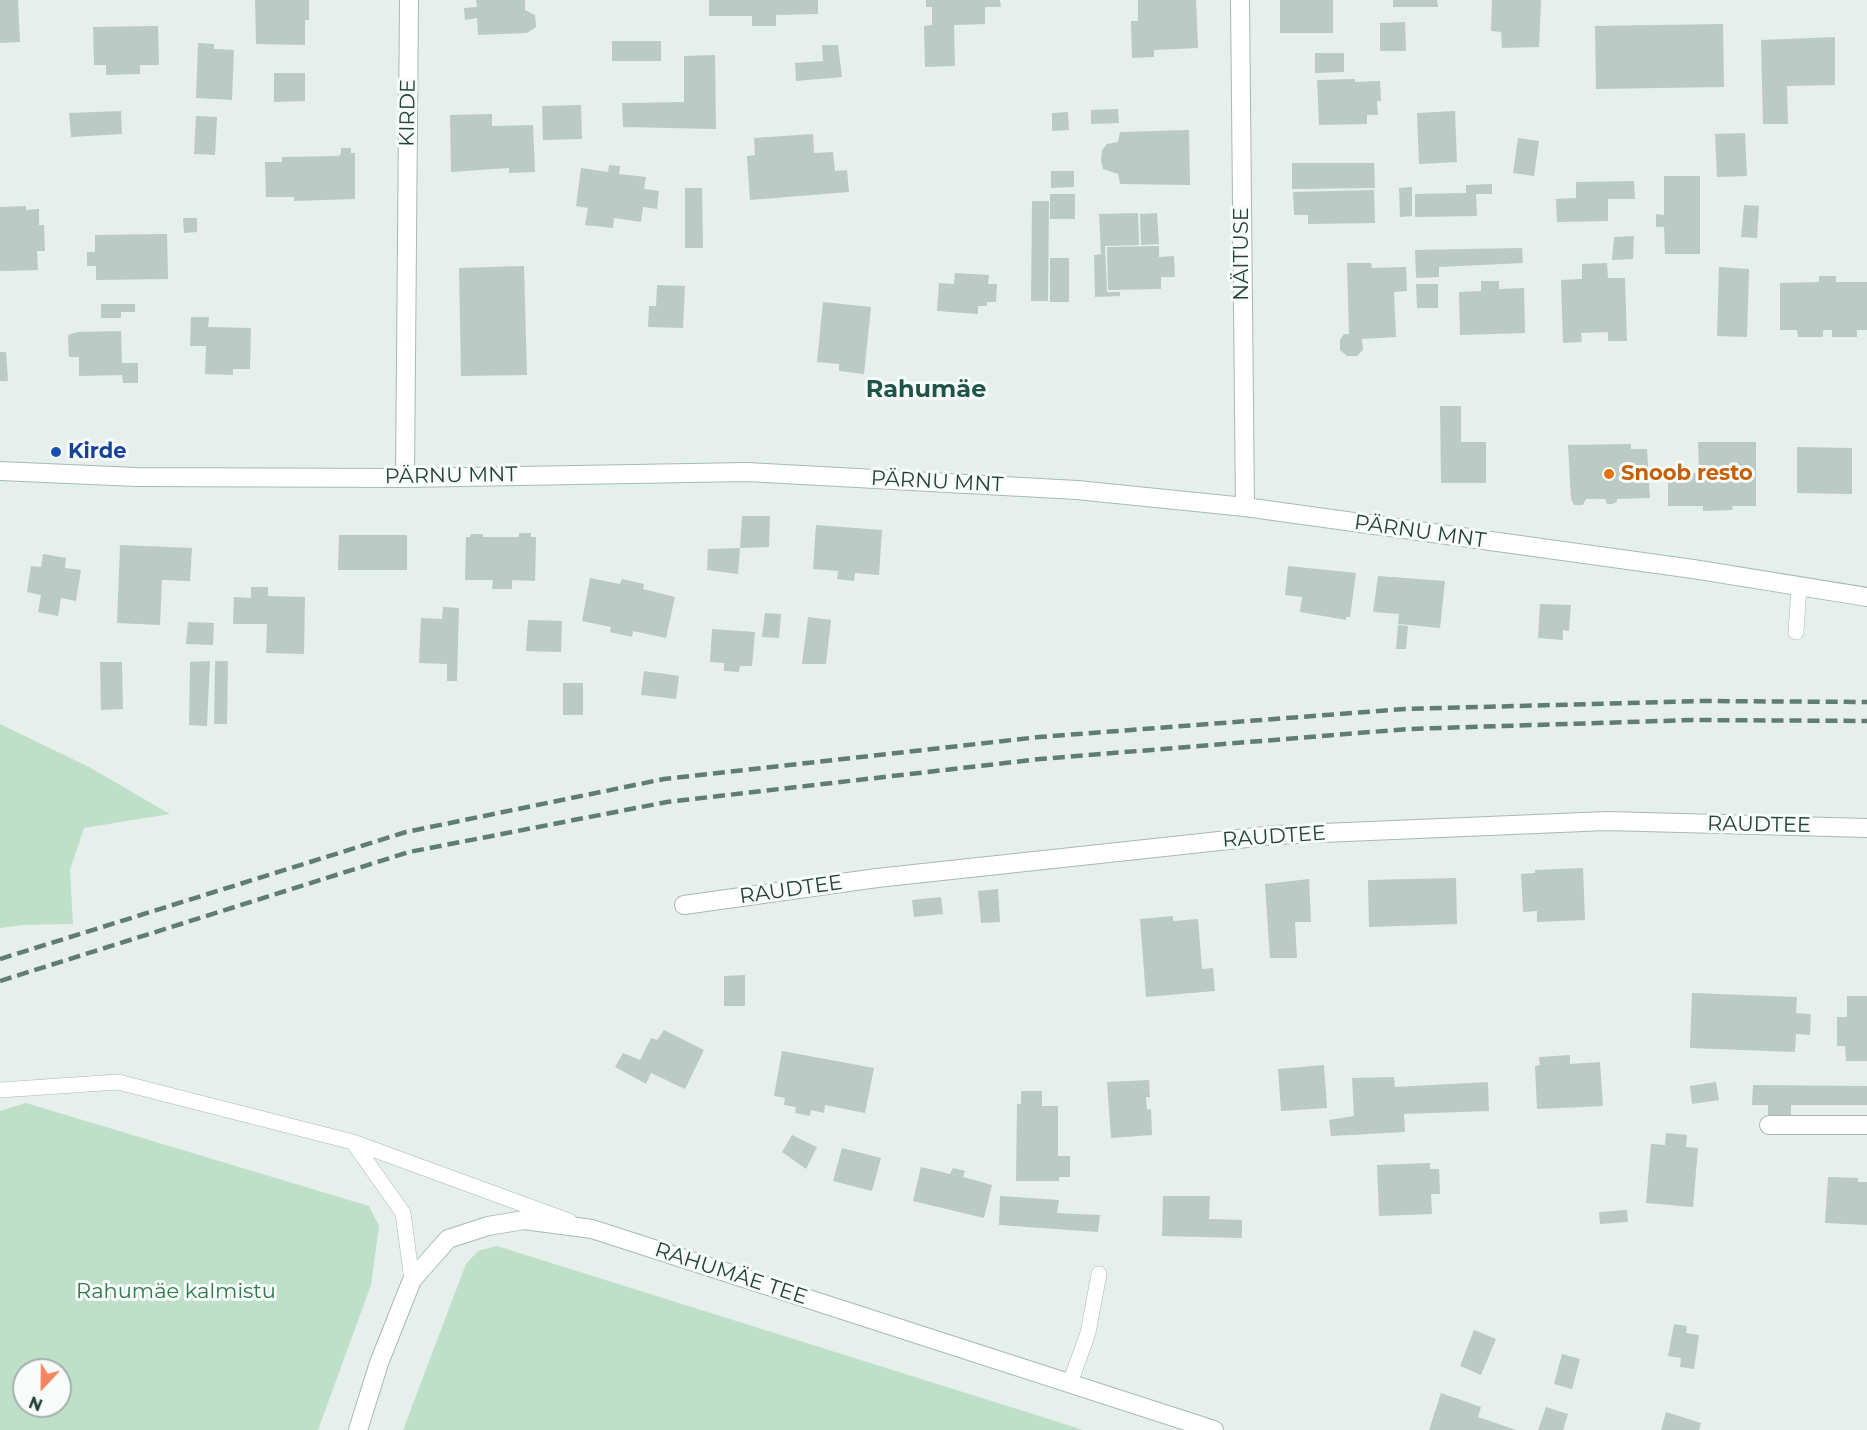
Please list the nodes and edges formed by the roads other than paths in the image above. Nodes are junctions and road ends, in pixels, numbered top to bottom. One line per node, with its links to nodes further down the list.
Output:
1 (409, 0): 4 (street, KIRDE)
2 (1240, 0): 5 (street, NÄITUSE)
3 (0, 471): 4 (street, PÄRNU MNT)
4 (405, 478): 5 (street, PÄRNU MNT)
5 (1245, 507): 6 (street, PÄRNU MNT)
6 (1799, 587): 7 (street, PÄRNU MNT); 8 (lane)
7 (1867, 597)
8 (1796, 632)
9 (1867, 828): 10 (street, RAUDTEE)
10 (684, 905)
11 (0, 1090): 14 (lane)
12 (1768, 1125): 13 (street)
13 (1867, 1125)
14 (353, 1142): 15 (lane); 17 (lane)
15 (592, 1229): 17 (street, RAHUMÄE TEE); 18 (street, RAHUMÄE TEE)
16 (1099, 1274): 18 (lane)
17 (412, 1280): 19 (street, RAHUMÄE TEE)
18 (1070, 1383): 20 (street, RAHUMÄE TEE)
19 (358, 1430)
20 (1214, 1430)

